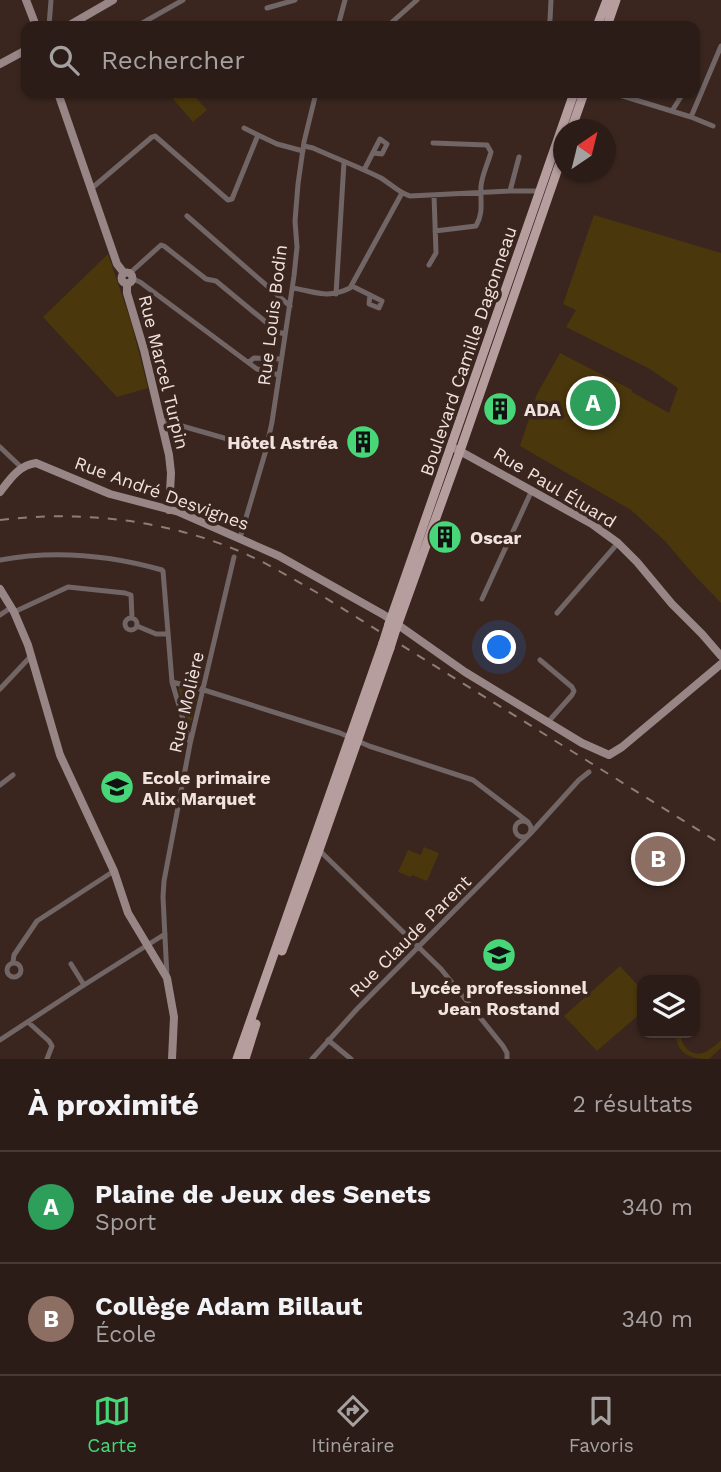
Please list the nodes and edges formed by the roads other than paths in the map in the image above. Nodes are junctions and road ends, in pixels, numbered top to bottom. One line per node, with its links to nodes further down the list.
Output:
1 (26, 0): 12 (street)
2 (51, 0): 13 (street)
3 (183, 0): 15 (street)
4 (295, 0): 11 (street)
5 (345, 0): 16 (street)
6 (417, 0): 17 (street)
7 (551, 0): 18 (street)
8 (607, 0): 19 (main road)
9 (616, 0): 20 (main road)
10 (111, 1): 14 (street)
11 (267, 8)
12 (34, 21)
13 (49, 21)
14 (77, 21)
15 (146, 21)
16 (339, 21)
17 (393, 21)
18 (550, 21)
19 (599, 21)
20 (609, 21)
21 (721, 46): 24 (street)
22 (21, 53): 23 (street)
23 (0, 64)
24 (700, 86)
25 (60, 98): 45 (street, Rue Marcel Turpin)
26 (315, 98): 39 (street, Rue Louis Bodin)
27 (572, 98): 47 (main road, Boulevard Camille Dagonneau)
28 (582, 98): 34 (main road)
29 (629, 98): 32 (street)
30 (680, 98): 32 (street)
31 (696, 98): 33 (street)
32 (672, 111): 33 (street)
33 (691, 117): 35 (street)
34 (575, 119)
35 (713, 126)
36 (244, 128): 37 (street)
37 (258, 135): 39 (street); 45 (street)
38 (433, 143): 48 (street)
39 (303, 149): 42 (street); 56 (street, Rue Louis Bodin)
40 (373, 153): 43 (street)
41 (519, 157): 46 (street)
42 (344, 162): 43 (street); 57 (street)
43 (364, 170): 49 (street)
44 (553, 181): 66 (main road, Boulevard Camille Dagonneau)
45 (92, 188): 54 (street, Rue Marcel Turpin)
46 (510, 191): 47 (street); 48 (street)
47 (541, 191): 66 (main road, Boulevard Camille Dagonneau)
48 (482, 192): 50 (street); 52 (street)
49 (402, 193): 50 (street); 55 (street)
50 (434, 195): 52 (street)
51 (187, 216): 59 (street)
52 (435, 232): 53 (street)
53 (429, 265)
54 (128, 277): 60 (street); 62 (street); 64 (street, Rue Marcel Turpin)
55 (352, 286): 57 (street); 58 (street)
56 (293, 288): 57 (street); 59 (street, Rue Louis Bodin)
57 (336, 294)
58 (370, 295)
59 (290, 306): 60 (street, Rue Louis Bodin)
60 (285, 334): 61 (street, Rue Louis Bodin)
61 (281, 359): 62 (street); 63 (street, Rue Louis Bodin)
62 (249, 362): 63 (street)
63 (279, 375): 67 (street, Rue Louis Bodin)
64 (161, 420): 67 (street); 71 (street, Rue Marcel Turpin)
65 (0, 447): 68 (street)
66 (456, 449): 69 (street, Rue Paul Éluard); 82 (main road, Boulevard Camille Dagonneau)
67 (265, 450): 72 (street, Rue Louis Bodin)
68 (22, 468): 70 (street); 71 (street, Rue André Desvignes)
69 (532, 490): 73 (street, Rue Paul Éluard); 77 (street)
70 (0, 492)
71 (169, 510): 72 (street, Rue André Desvignes)
72 (240, 538): 82 (street, Rue André Desvignes)
73 (618, 543): 79 (street); 88 (street, Rue Paul Éluard)
74 (234, 557): 91 (street, Rue Molière)
75 (0, 560): 84 (street)
76 (0, 589): 78 (street)
77 (482, 599)
78 (13, 610): 80 (street); 81 (street); 86 (street)
79 (557, 613)
80 (0, 615)
81 (132, 618): 83 (street); 83 (street)
82 (393, 624): 85 (main road, Boulevard Camille Dagonneau, bridge); 94 (street, Rue André Desvignes)
83 (137, 626): 84 (street)
84 (168, 634): 89 (street)
85 (386, 646): 95 (main road); 95 (main road)
86 (32, 655): 90 (street); 106 (street)
87 (540, 660): 94 (street)
88 (721, 663): 94 (street, Rue André Desvignes)
89 (172, 682): 91 (street); 92 (street)
90 (0, 689)
91 (204, 690): 93 (street, Rue Molière); 95 (street)
92 (183, 721): 93 (street); 96 (street)
93 (195, 722): 96 (street, Rue Molière)
94 (548, 722)
95 (354, 739): 100 (street); 105 (main road)
96 (190, 744): 107 (street, Rue Molière)
97 (589, 772): 103 (street, Rue Claude Parent)
98 (13, 775): 99 (street)
99 (0, 785)
100 (510, 809): 101 (street); 102 (street)
101 (517, 823): 102 (street); 104 (street)
102 (529, 824): 103 (street); 104 (street)
103 (539, 824): 104 (street, Rue Claude Parent)
104 (529, 835): 109 (street, Rue Claude Parent)
105 (314, 849): 109 (street); 117 (main road); 117 (main road)
106 (114, 872): 108 (street); 110 (street)
107 (165, 934): 108 (street); 112 (street, Rue Molière)
108 (148, 945): 112 (street); 113 (street)
109 (419, 946): 116 (street, Rue Claude Parent); 122 (street)
110 (13, 962)
111 (71, 964): 113 (street)
112 (167, 978): 119 (street)
113 (84, 985): 114 (street)
114 (28, 1022): 115 (street); 118 (street)
115 (0, 1040)
116 (328, 1040): 120 (street, Rue Claude Parent); 121 (street)
117 (244, 1058)
118 (47, 1059)
119 (172, 1059)
120 (312, 1059)
121 (351, 1059)
122 (508, 1059)

